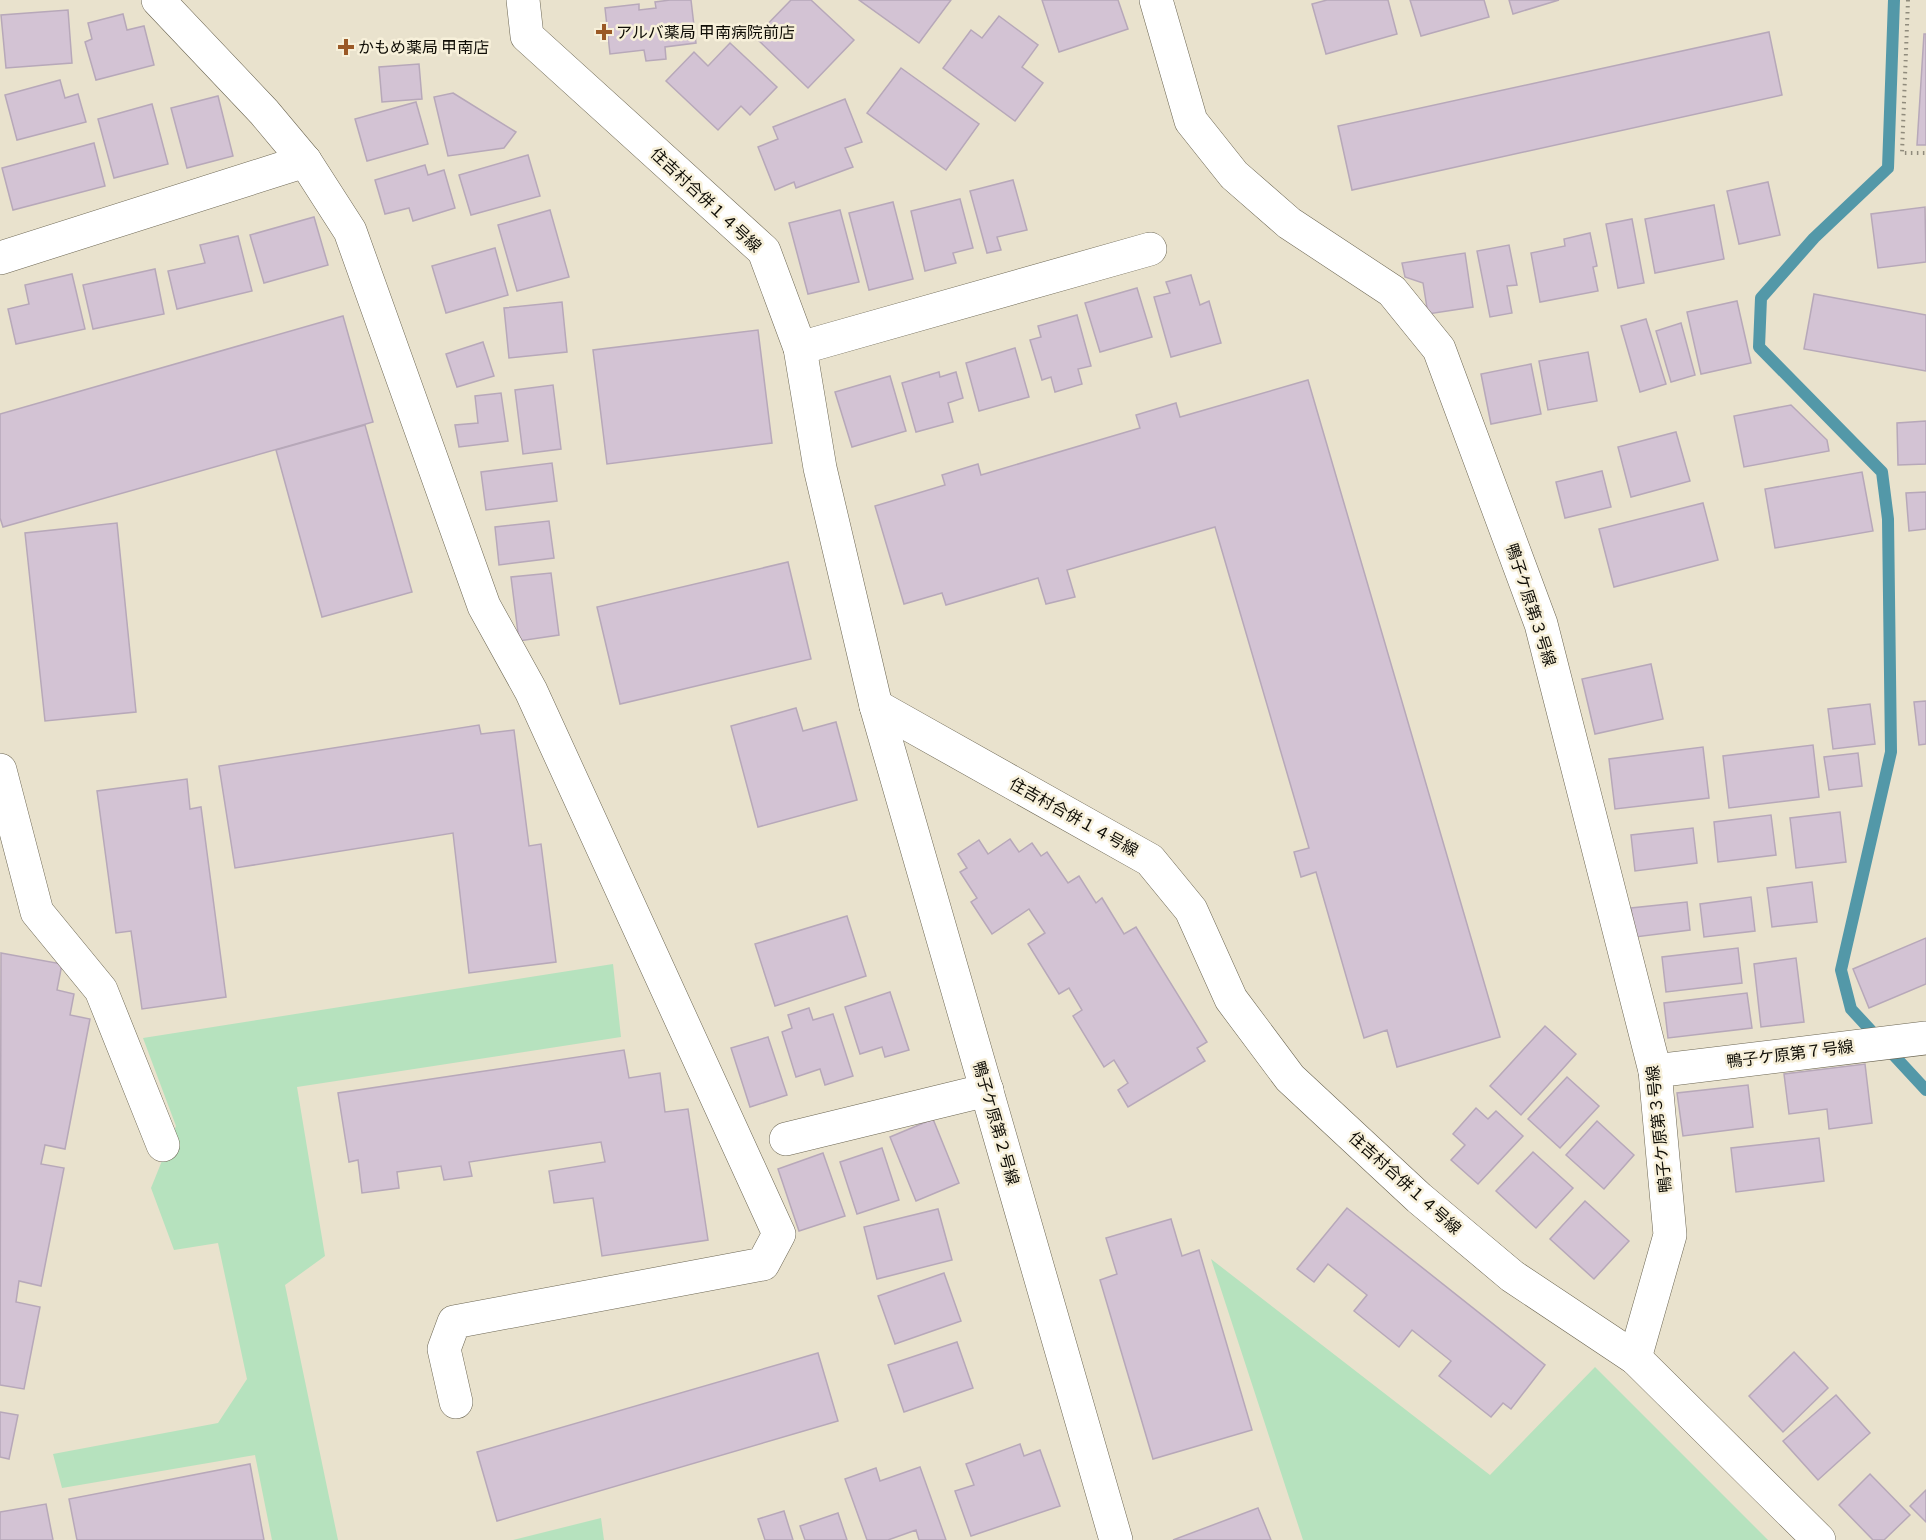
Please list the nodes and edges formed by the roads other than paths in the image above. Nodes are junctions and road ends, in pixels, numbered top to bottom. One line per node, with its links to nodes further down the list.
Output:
1 (158, 0): 4 (street)
2 (523, 0): 7 (street, 住吉村合併１４号線)
3 (1156, 0): 11 (street, 鴨子ケ原第３号線)
4 (305, 161): 6 (street); 16 (street)
5 (1150, 249): 7 (street)
6 (0, 258)
7 (800, 348): 8 (street, 住吉村合併１４号線)
8 (876, 706): 12 (street, 鴨子ケ原第２号線); 15 (street, 住吉村合併１４号線)
9 (0, 770): 14 (street)
10 (1920, 1038): 11 (street, 鴨子ケ原第７号線)
11 (1655, 1071): 15 (street, 鴨子ケ原第３号線)
12 (987, 1090): 13 (street); 17 (street, 鴨子ケ原第２号線)
13 (786, 1139)
14 (163, 1145)
15 (1635, 1358): 18 (street, 住吉村合併１４号線)
16 (456, 1402)
17 (1116, 1540)
18 (1819, 1540)

